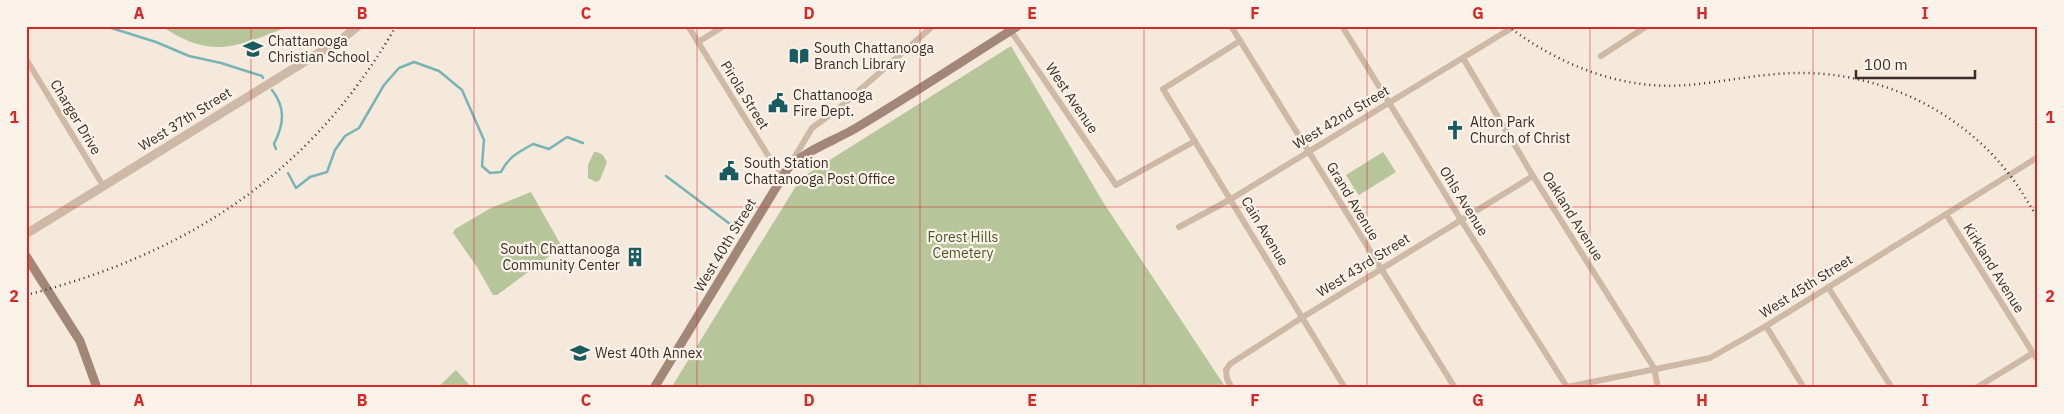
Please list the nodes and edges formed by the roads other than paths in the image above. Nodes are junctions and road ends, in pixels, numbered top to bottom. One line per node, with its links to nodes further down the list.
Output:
1 (358, 26): 21 (street, West 37th Street)
2 (688, 26): 11 (street, Pirola Street)
3 (724, 26): 11 (street)
4 (933, 26): 19 (street)
5 (1230, 26): 10 (street, Grand Avenue)
6 (1342, 26): 15 (street, Ohls Avenue)
7 (1515, 26): 13 (street, West 42nd Street)
8 (1647, 26): 12 (street)
9 (1011, 28): 16 (street, West Avenue); 19 (main road, West 40th Street)
10 (1240, 41): 16 (street, Cain Avenue); 17 (street, Grand Avenue)
11 (698, 42): 19 (street, Pirola Street)
12 (1601, 56)
13 (1463, 58): 15 (street, West 42nd Street); 20 (street, Oakland Avenue)
14 (26, 59): 21 (street, Charger Drive)
15 (1389, 102): 17 (street, West 42nd Street); 24 (street, Ohls Avenue)
16 (1195, 141): 22 (street, Cain Avenue)
17 (1308, 151): 22 (street, West 42nd Street); 28 (street, Grand Avenue)
18 (2038, 157): 23 (street, West 45th Street)
19 (786, 171): 37 (main road, West 40th Street)
20 (1533, 176): 24 (street, West 43rd Street); 34 (street, Oakland Avenue)
21 (104, 187): 26 (street, West 37th Street)
22 (1231, 199): 25 (street, West 42nd Street); 30 (street, Cain Avenue)
23 (1946, 214): 29 (street, West 45th Street); 32 (street, Kirkland Avenue)
24 (1461, 220): 28 (street, West 43rd Street); 35 (street, Ohls Avenue)
25 (1180, 227)
26 (26, 234)
27 (26, 256): 36 (main road)
28 (1380, 269): 30 (street, West 43rd Street); 40 (street, Grand Avenue)
29 (1828, 287): 31 (street, West 45th Street); 43 (street)
30 (1303, 317): 38 (street, West 43rd Street); 39 (street, Cain Avenue)
31 (1766, 326): 34 (street, West 45th Street); 42 (street)
32 (2033, 353): 33 (street, Kirkland Avenue); 44 (street)
33 (2038, 361)
34 (1654, 368): 35 (street, West 45th Street); 41 (street, Oakland Avenue)
35 (1568, 387)
36 (97, 388)
37 (654, 388)
38 (1232, 388)
39 (1345, 388)
40 (1455, 388)
41 (1658, 388)
42 (1804, 388)
43 (1892, 388)
44 (1976, 388)

